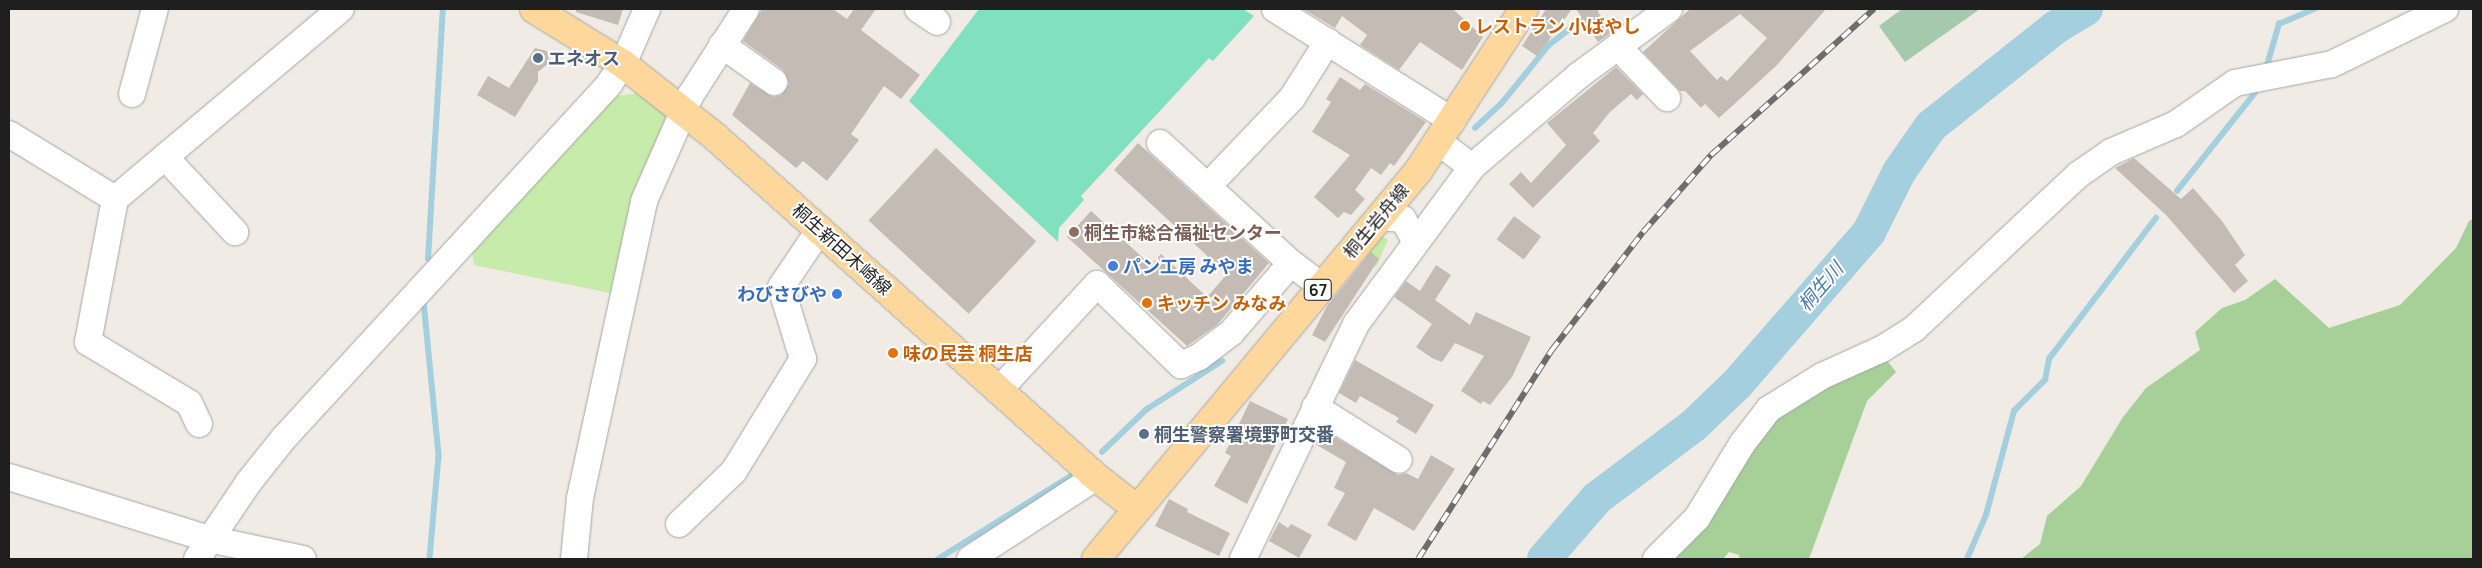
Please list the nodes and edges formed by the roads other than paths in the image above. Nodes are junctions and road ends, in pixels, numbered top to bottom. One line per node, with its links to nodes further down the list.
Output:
1 (155, 9): 15 (street)
2 (341, 9): 21 (street)
3 (534, 9): 13 (main road, 桐生新田木崎線)
4 (647, 9): 13 (street)
5 (746, 9): 11 (street)
6 (1275, 9): 10 (street)
7 (1524, 9): 18 (main road, 桐生岩舟線 / 67)
8 (1668, 9): 12 (street)
9 (2445, 9): 45 (street)
10 (1328, 42): 18 (street); 23 (street)
11 (722, 46): 14 (street); 17 (street)
12 (1618, 47): 16 (street); 22 (street)
13 (623, 64): 17 (main road, 桐生新田木崎線); 39 (street)
14 (774, 82)
15 (132, 94)
16 (1667, 98)
17 (683, 109): 26 (main road, 桐生新田木崎線); 41 (street)
18 (1446, 132): 22 (street); 25 (main road, 桐生岩舟線 / 67)
19 (9, 134): 24 (street)
20 (1160, 143): 23 (street)
21 (165, 157): 24 (street); 27 (street)
22 (1472, 167): 28 (street)
23 (1208, 186): 29 (street)
24 (115, 199): 33 (street)
25 (1380, 217): 28 (street); 30 (main road, 桐生岩舟線 / 67)
26 (820, 229): 31 (main road, 桐生新田木崎線); 38 (street)
27 (235, 232)
28 (1416, 242): 32 (street)
29 (1291, 263): 30 (street); 31 (street)
30 (1321, 286): 37 (main road, 桐生岩舟線 / 67)
31 (998, 390): 35 (main road, 桐生新田木崎線)
32 (1315, 406): 34 (street); 44 (street)
33 (199, 424)
34 (1399, 460)
35 (1096, 476): 37 (main road, 桐生新田木崎線); 42 (street)
36 (9, 477): 39 (street)
37 (1136, 508): 43 (main road, 桐生岩舟線 / 67)
38 (680, 524)
39 (203, 549): 40 (street)
40 (303, 559)
41 (574, 559)
42 (970, 559)
43 (1096, 559)
44 (1243, 559)
45 (1656, 559)

